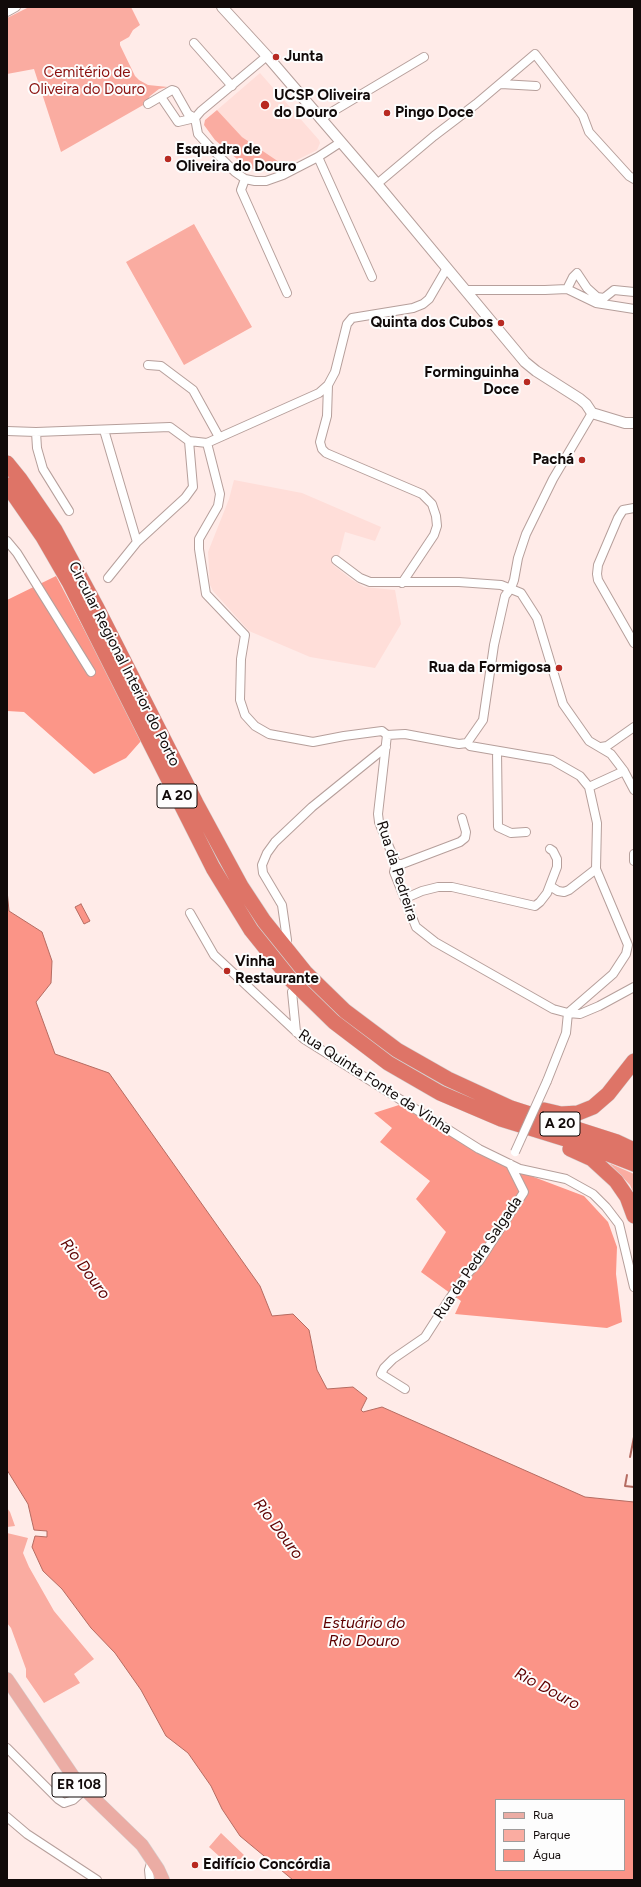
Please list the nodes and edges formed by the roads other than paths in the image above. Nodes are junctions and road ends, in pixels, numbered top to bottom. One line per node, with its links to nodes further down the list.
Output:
1 (16, 7): 3 (street)
2 (222, 7): 5 (street)
3 (7, 12)
4 (194, 43): 8 (street)
5 (267, 56): 8 (street); 13 (street)
6 (424, 57): 13 (street)
7 (501, 84): 9 (street); 17 (street); 18 (street)
8 (232, 86): 12 (street)
9 (536, 86)
10 (161, 97): 11 (street); 12 (street); 12 (street)
11 (148, 104)
12 (195, 118): 16 (street)
13 (320, 119): 14 (street)
14 (340, 142): 15 (street); 18 (street)
15 (318, 157): 16 (street); 20 (street)
16 (245, 179): 24 (street)
17 (634, 179)
18 (377, 184): 19 (street)
19 (448, 268): 22 (street); 27 (street)
20 (372, 277)
21 (567, 289): 22 (street); 23 (street); 25 (street)
22 (465, 290): 28 (street)
23 (634, 292)
24 (287, 293)
25 (634, 309)
26 (148, 365): 33 (street)
27 (328, 385): 33 (street); 44 (street)
28 (592, 413): 29 (street); 45 (street)
29 (634, 424)
30 (104, 430): 32 (street); 34 (street); 41 (street)
31 (7, 431): 32 (street)
32 (36, 432): 39 (street)
33 (219, 437): 35 (street)
34 (190, 441): 35 (street); 41 (street)
35 (207, 443): 49 (street)
36 (7, 463): 73 (highway, Circular Regional Interior do Porto / A 20)
37 (7, 485): 74 (highway, Circular Regional Interior do Porto / A 20)
38 (634, 508): 46 (street)
39 (69, 511)
40 (7, 541): 47 (street)
41 (137, 542): 43 (street)
42 (336, 560): 44 (street)
43 (108, 578)
44 (402, 583): 45 (street)
45 (512, 588): 50 (street); 52 (street)
46 (634, 643)
47 (91, 672)
48 (634, 727): 52 (street)
49 (387, 735): 50 (street); 51 (street, Rua da Pedreira)
50 (467, 742): 53 (street)
51 (386, 747): 62 (street, Rua da Pedreira); 67 (street)
52 (601, 747): 54 (street)
53 (497, 751): 55 (street); 58 (street)
54 (624, 771): 55 (street); 56 (street)
55 (589, 787): 63 (street)
56 (634, 790)
57 (462, 818): 62 (street)
58 (526, 832)
59 (550, 849): 64 (street)
60 (634, 854): 61 (street)
61 (634, 861)
62 (396, 864): 65 (street, Rua da Pedreira)
63 (596, 869): 64 (street); 70 (street)
64 (550, 886): 65 (street)
65 (406, 898): 70 (street, Rua da Pedreira)
66 (190, 913): 71 (street, Rua Quinta Fonte da Vinha)
67 (287, 940)
68 (634, 987): 70 (street)
69 (292, 992): 71 (street)
70 (568, 1013): 76 (street, bridge)
71 (296, 1032): 76 (street, Rua Quinta Fonte da Vinha)
72 (634, 1061): 73 (highway)
73 (486, 1097): 75 (highway, Circular Regional Interior do Porto / A 20)
74 (481, 1112): 77 (highway, Circular Regional Interior do Porto / A 20); 78 (highway)
75 (634, 1150)
76 (510, 1164): 79 (street, Rua Quinta Fonte da Vinha); 80 (street, Rua da Pedra Salgada)
77 (634, 1164)
78 (634, 1216)
79 (634, 1287)
80 (405, 1389)
81 (7, 1679): 83 (main road, ER 108)
82 (7, 1748): 83 (street)
83 (84, 1790): 85 (main road, ER 108)
84 (7, 1817): 86 (street)
85 (152, 1860): 87 (street); 88 (main road, ER 108)
86 (97, 1880)
87 (150, 1880)
88 (162, 1880)

